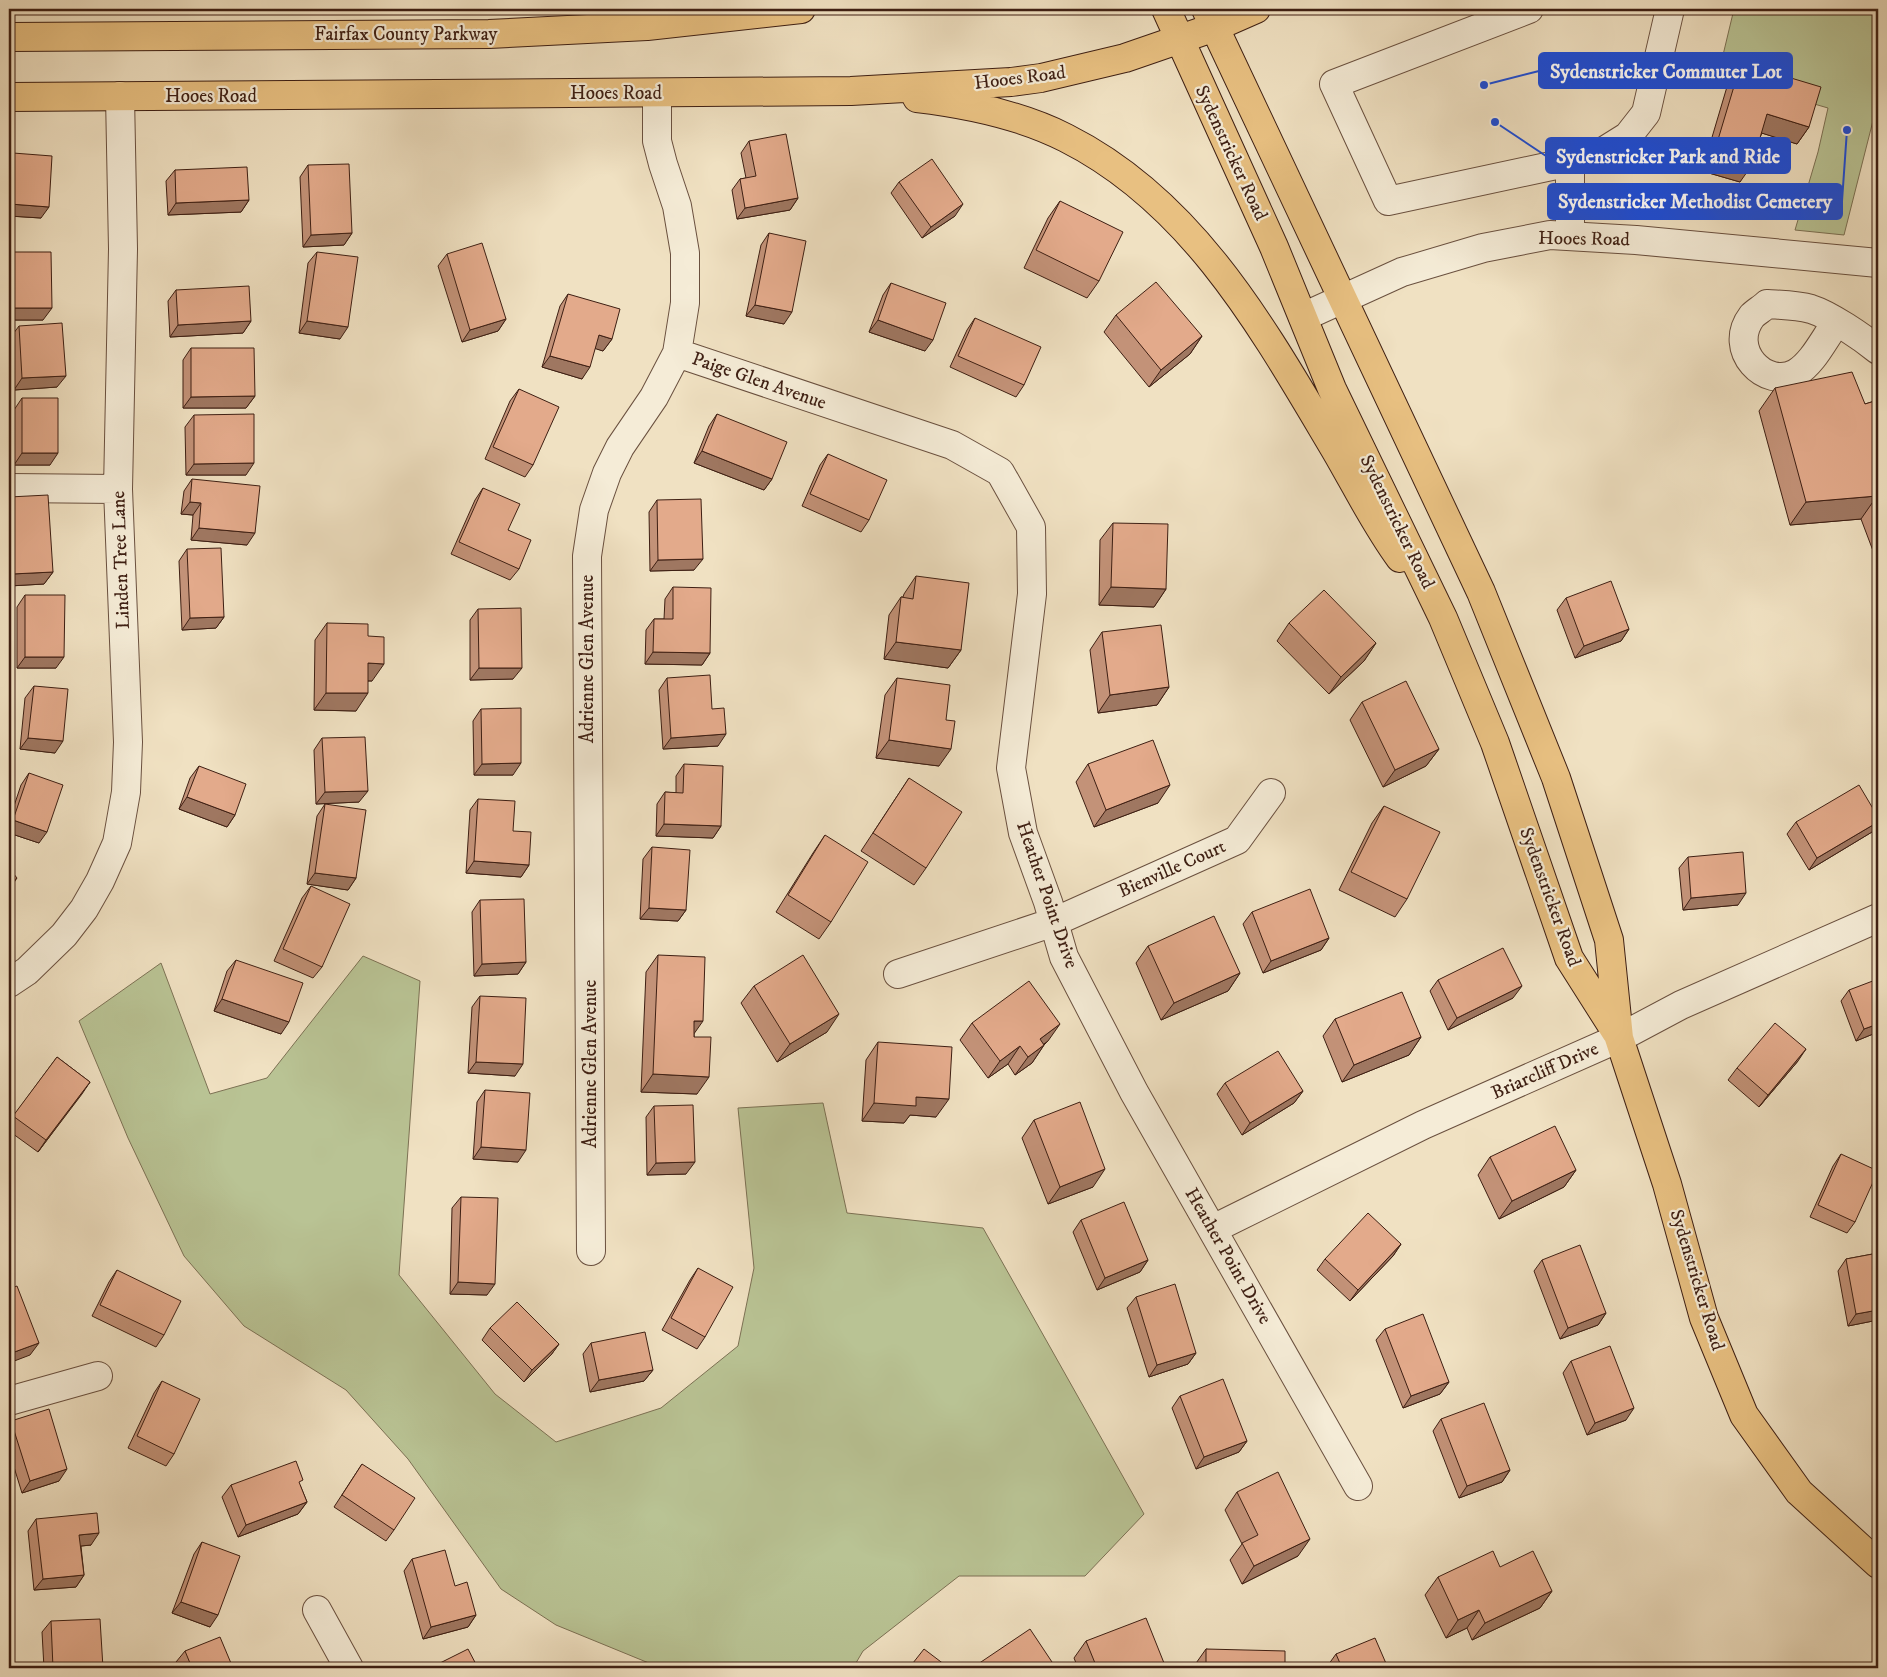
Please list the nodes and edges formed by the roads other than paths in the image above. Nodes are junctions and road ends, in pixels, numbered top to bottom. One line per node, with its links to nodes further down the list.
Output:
1 (801, 9): 7 (main road, Fairfax County Parkway)
2 (1166, 9): 8 (main road, Sydenstricker Road)
3 (1256, 9): 6 (main road, Hooes Road)
4 (1529, 9): 13 (street)
5 (1670, 9): 13 (street)
6 (1211, 18): 8 (main road, Hooes Road); 16 (main road, Sydenstricker Road)
7 (9, 37)
8 (1180, 40): 9 (main road, Hooes Road); 17 (main road, Sydenstricker Road)
9 (851, 91): 10 (main road, Hooes Road); 24 (main road)
10 (657, 93): 11 (main road, Hooes Road); 20 (street, Adrienne Glen Avenue)
11 (120, 96): 12 (main road, Hooes Road); 23 (street, Linden Tree Lane)
12 (9, 97)
13 (1570, 162): 14 (street)
14 (1570, 235): 15 (street, Hooes Road); 16 (street, Hooes Road)
15 (1878, 263)
16 (1342, 299): 17 (street, Hooes Road); 30 (main road, Sydenstricker Road)
17 (1303, 317): 24 (main road, Sydenstricker Road)
18 (1836, 323): 19 (street)
19 (1878, 350)
20 (677, 353): 21 (street, Paige Glen Avenue); 32 (street, Adrienne Glen Avenue)
21 (841, 408): 27 (street, Heather Point Drive)
22 (9, 488): 23 (street)
23 (118, 489): 29 (street, Linden Tree Lane)
24 (1443, 618): 30 (main road, Sydenstricker Road)
25 (1271, 793): 27 (street, Bienville Court)
26 (1878, 918): 30 (street, Briarcliff Drive)
27 (1054, 922): 28 (street, Bienville Court); 31 (street, Heather Point Drive)
28 (898, 974)
29 (9, 983)
30 (1619, 1038): 31 (street, Briarcliff Drive); 36 (main road, Sydenstricker Road)
31 (1213, 1229): 35 (street, Heather Point Drive)
32 (591, 1251)
33 (98, 1376): 34 (street)
34 (9, 1401)
35 (1358, 1486)
36 (1878, 1564)
37 (317, 1610): 38 (street)
38 (349, 1668)

